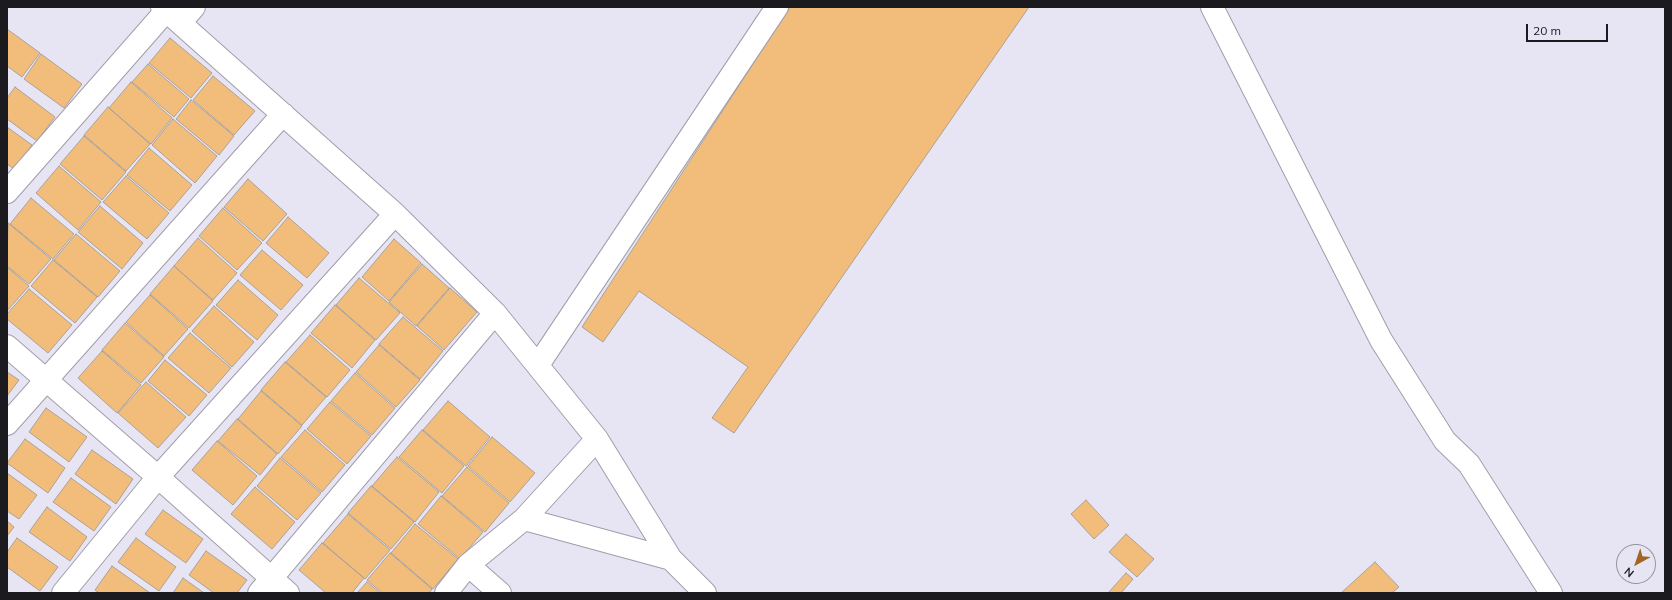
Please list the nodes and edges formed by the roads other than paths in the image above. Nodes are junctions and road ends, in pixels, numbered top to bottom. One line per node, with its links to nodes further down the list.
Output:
1 (194, 7): 4 (street)
2 (777, 7): 10 (street)
3 (1212, 7): 24 (street)
4 (169, 14): 5 (street); 6 (street)
5 (283, 114): 7 (street); 11 (street)
6 (7, 192)
7 (395, 214): 8 (street); 14 (street)
8 (495, 313): 10 (street); 18 (street)
9 (7, 346): 11 (street)
10 (538, 365): 13 (street)
11 (46, 379): 12 (street); 14 (street)
12 (7, 424)
13 (597, 439): 15 (street); 16 (street)
14 (158, 477): 18 (street); 19 (street)
15 (524, 519): 16 (street); 17 (street)
16 (671, 559): 23 (street)
17 (468, 565): 21 (street); 22 (street)
18 (265, 586): 20 (street)
19 (63, 593)
20 (288, 593)
21 (446, 593)
22 (500, 593)
23 (705, 593)
24 (1551, 593)

